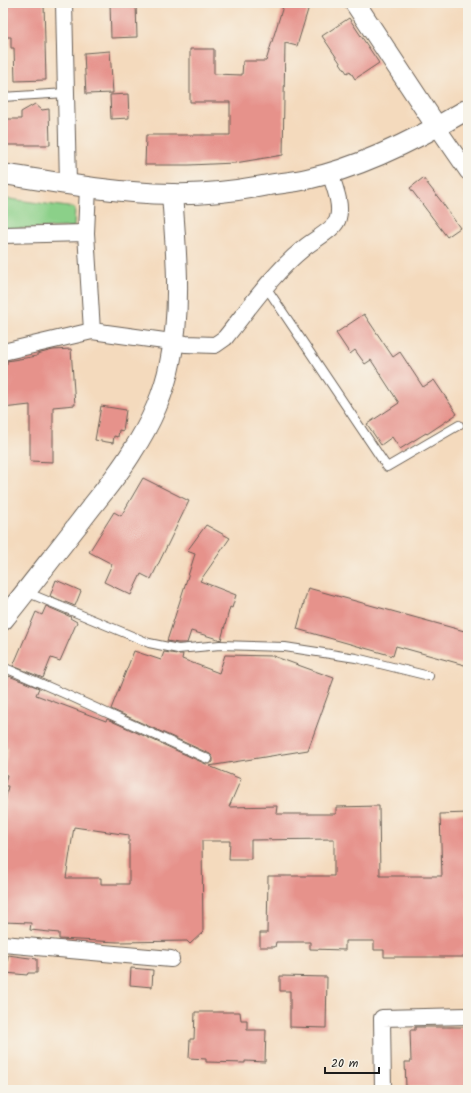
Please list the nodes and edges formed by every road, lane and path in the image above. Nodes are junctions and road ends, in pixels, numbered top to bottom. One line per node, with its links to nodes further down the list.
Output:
1 (64, 3): 3 (street)
2 (354, 3): 6 (street)
3 (66, 93): 4 (lane); 10 (street)
4 (3, 97)
5 (468, 109): 6 (street)
6 (437, 127): 7 (street); 8 (street)
7 (468, 172)
8 (330, 173): 11 (street); 14 (street)
9 (3, 174): 10 (street)
10 (78, 186): 11 (street); 12 (street)
11 (172, 194): 16 (street)
12 (86, 233): 13 (street); 15 (street)
13 (3, 235)
14 (266, 287): 16 (street); 18 (lane)
15 (92, 331): 16 (street); 17 (street)
16 (174, 342): 19 (street)
17 (3, 352)
18 (459, 425)
19 (26, 592): 20 (street); 22 (lane)
20 (3, 620)
21 (3, 667): 23 (lane)
22 (429, 676)
23 (208, 759)
24 (3, 944): 25 (street)
25 (171, 959)
26 (468, 1016): 27 (street)
27 (383, 1090)

